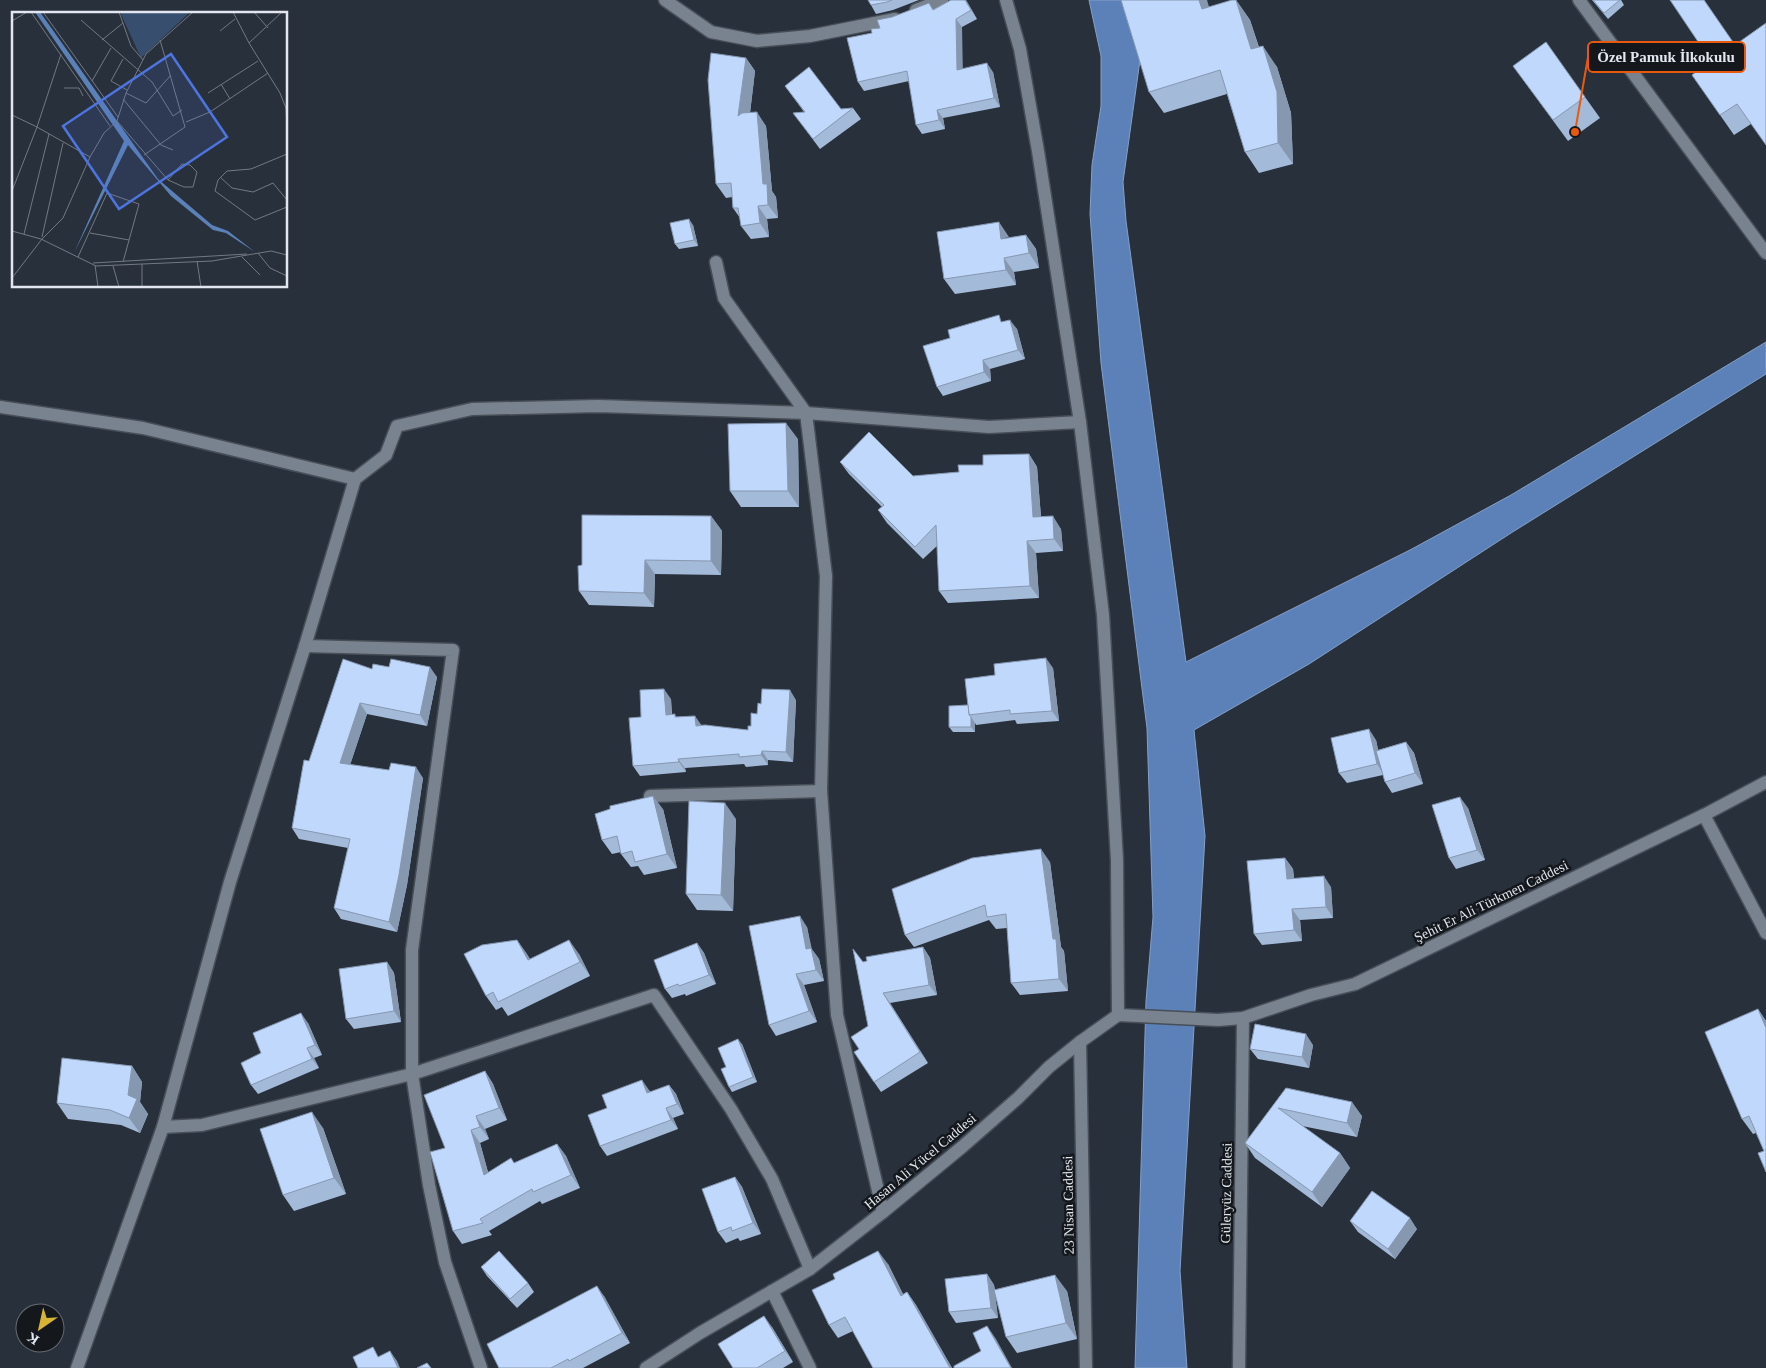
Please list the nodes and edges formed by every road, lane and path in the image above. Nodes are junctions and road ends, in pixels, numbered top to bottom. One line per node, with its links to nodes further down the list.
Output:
1 (665, 0): 2 (street)
2 (942, 0)
3 (1006, 0): 9 (street)
4 (1579, 0): 5 (street)
5 (1766, 253)
6 (716, 262): 8 (street)
7 (0, 407): 10 (street)
8 (806, 412): 9 (street); 10 (street); 13 (street)
9 (1080, 422): 17 (street)
10 (355, 479): 11 (street)
11 (305, 646): 20 (street); 21 (street)
12 (1766, 782): 15 (street, Şehit Er Ali Türkmen Caddesi)
13 (821, 791): 14 (street); 22 (street)
14 (650, 796)
15 (1704, 815): 16 (street); 18 (street, Şehit Er Ali Türkmen Caddesi)
16 (1766, 933)
17 (1118, 1015): 18 (street, Şehit Er Ali Türkmen Caddesi); 19 (street, Hasan Ali Yücel Caddesi)
18 (1243, 1018): 30 (street, Güleryüz Caddesi)
19 (1080, 1042): 22 (street, Hasan Ali Yücel Caddesi); 29 (street, 23 Nisan Caddesi)
20 (412, 1074): 21 (street); 23 (street); 26 (street)
21 (163, 1127): 25 (street)
22 (883, 1212): 23 (street, Hasan Ali Yücel Caddesi)
23 (810, 1269): 24 (street, Hasan Ali Yücel Caddesi)
24 (772, 1291): 27 (street, Hasan Ali Yücel Caddesi); 28 (street)
25 (77, 1368)
26 (480, 1368)
27 (646, 1368)
28 (810, 1368)
29 (1086, 1368)
30 (1239, 1368)

